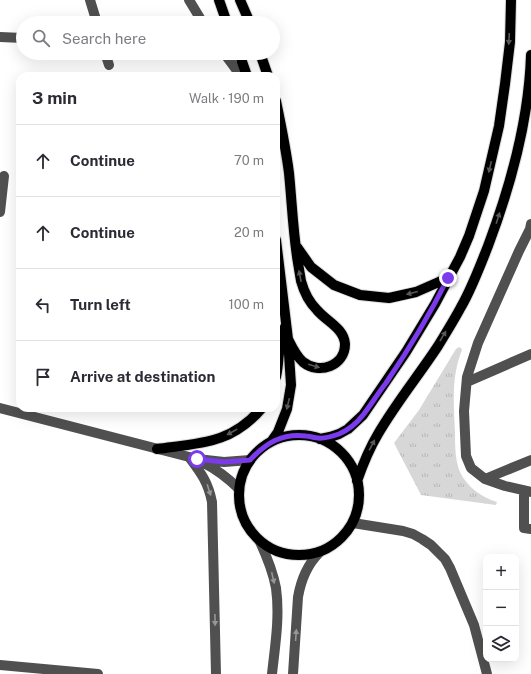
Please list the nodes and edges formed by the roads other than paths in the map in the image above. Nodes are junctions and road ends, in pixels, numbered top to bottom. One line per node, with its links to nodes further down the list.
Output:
1 (90, 0): 6 (street)
2 (189, 0): 7 (street)
3 (219, 0): 8 (main road)
4 (240, 0): 9 (main road)
5 (511, 0): 28 (main road, one-way to 28)
6 (95, 16)
7 (199, 16)
8 (225, 16)
9 (247, 16)
10 (0, 37): 11 (street)
11 (16, 38)
12 (531, 55): 43 (main road, one-way to 12)
13 (107, 60): 17 (street)
14 (229, 60): 18 (street)
15 (242, 60): 19 (main road)
16 (262, 60): 20 (main road)
17 (109, 65)
18 (238, 72)
19 (246, 72)
20 (267, 72)
21 (280, 119): 26 (main road)
22 (4, 176): 23 (street)
23 (0, 212)
24 (531, 224): 25 (street)
25 (527, 242): 33 (street)
26 (295, 244): 28 (main road, one-way to 26); 30 (main road, one-way to 26)
27 (280, 274): 29 (main road)
28 (448, 278): 36 (main road)
29 (286, 325): 30 (main road); 31 (main road)
30 (288, 339): 37 (main road, one-way to 37)
31 (280, 341)
32 (531, 354): 33 (street)
33 (467, 382): 42 (street)
34 (0, 408): 38 (street)
35 (258, 412): 38 (main road, one-way to 38)
36 (320, 439): 37 (main road); 43 (main road)
37 (271, 442): 40 (main road)
38 (157, 449): 39 (street)
39 (193, 458): 40 (street); 44 (street); 52 (street, one-way to 52)
40 (250, 460): 44 (main road)
41 (531, 460): 42 (street)
42 (485, 479): 45 (street)
43 (357, 481): 46 (main road)
44 (239, 489): 48 (main road)
45 (528, 492): 47 (street)
46 (353, 522): 49 (main road); 55 (street)
47 (531, 529)
48 (260, 542): 49 (main road); 53 (street, one-way to 53)
49 (319, 553): 54 (street, one-way to 49)
50 (0, 665): 51 (street)
51 (98, 674)
52 (216, 674)
53 (272, 674)
54 (293, 674)
55 (487, 674)

